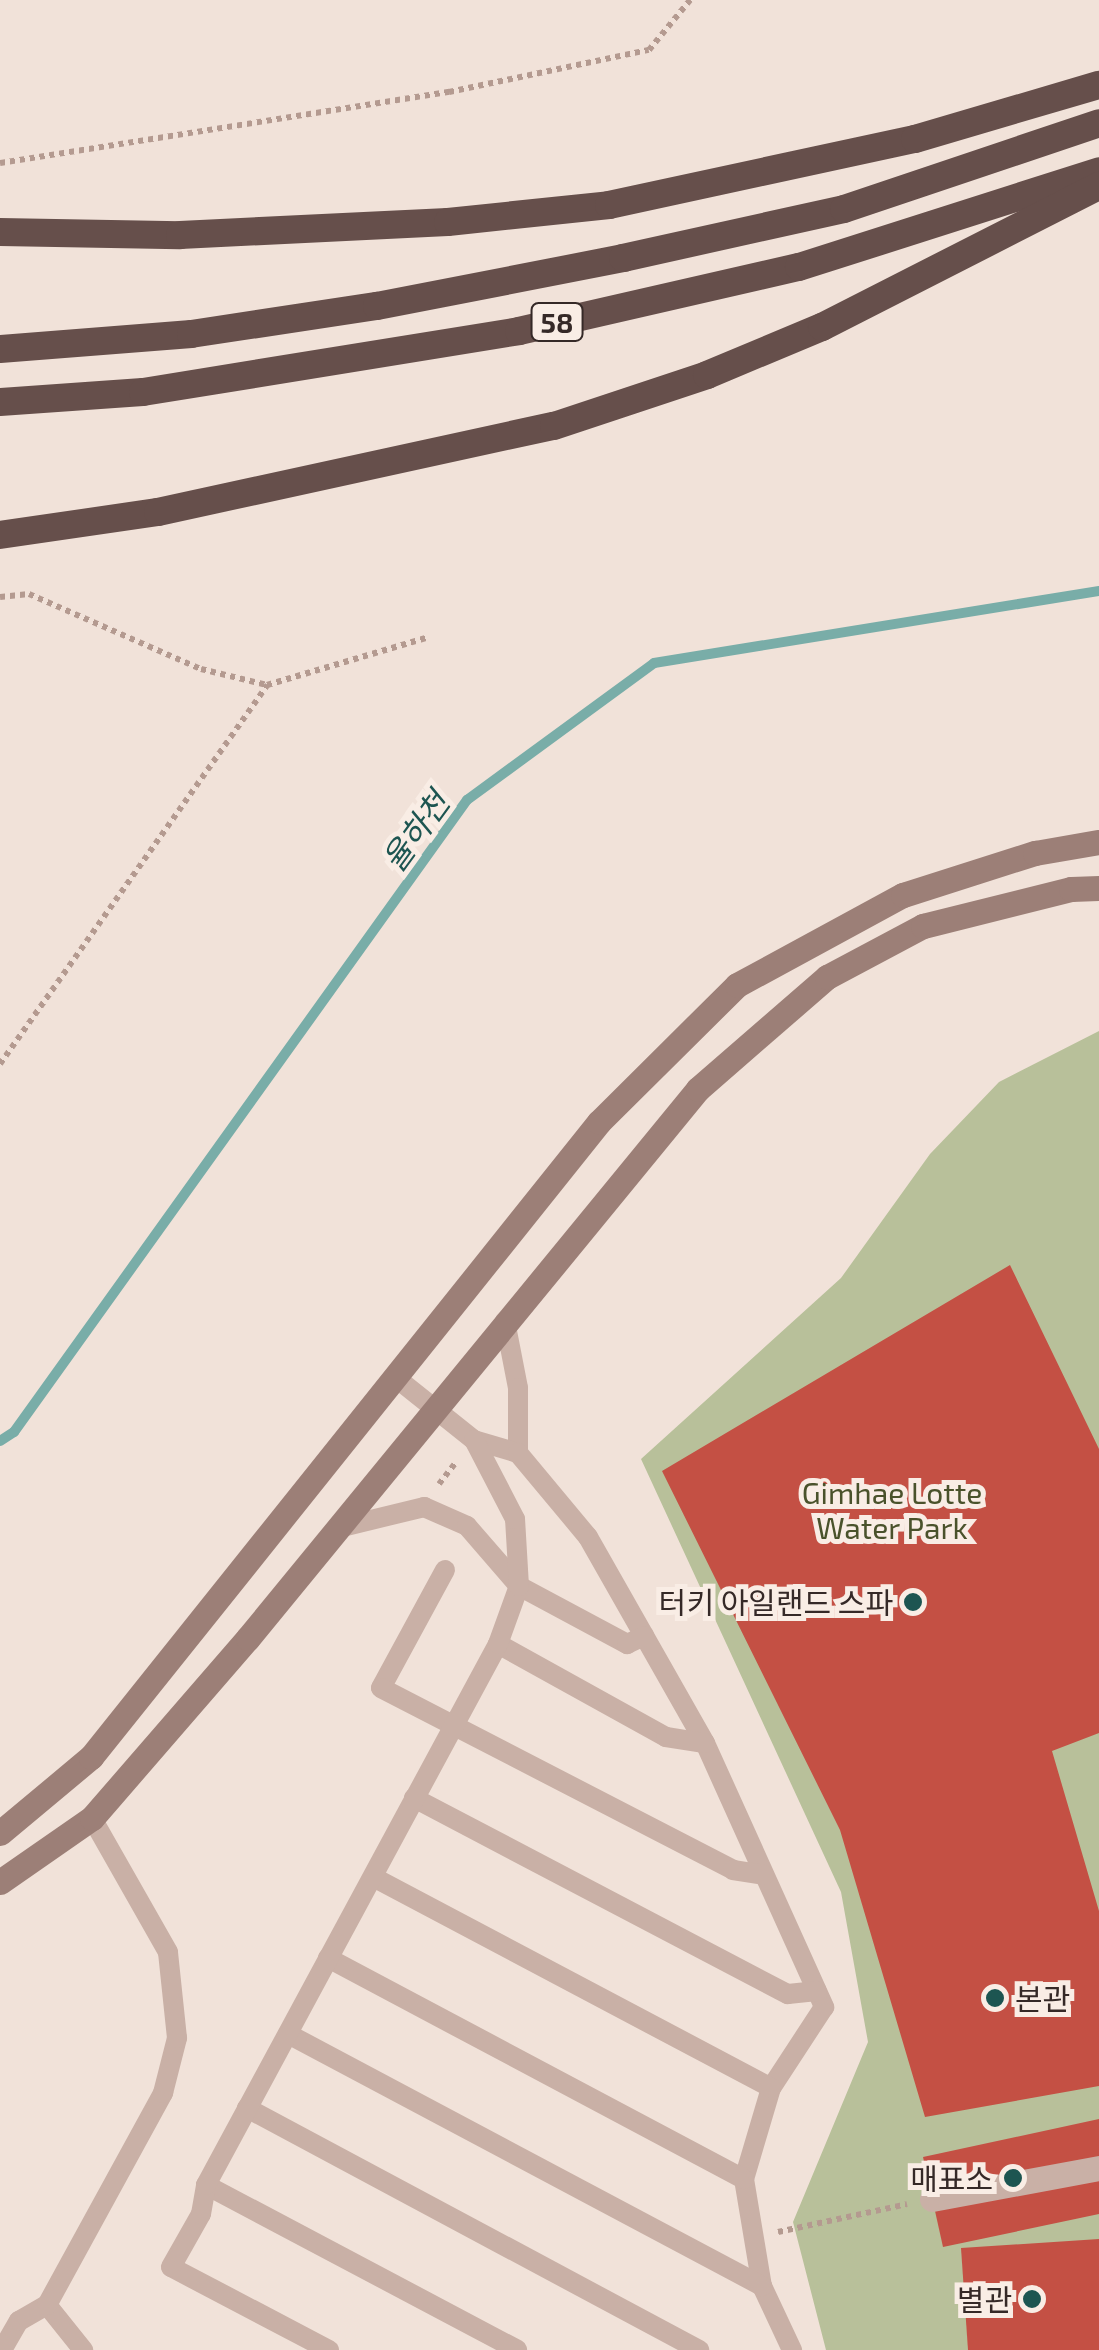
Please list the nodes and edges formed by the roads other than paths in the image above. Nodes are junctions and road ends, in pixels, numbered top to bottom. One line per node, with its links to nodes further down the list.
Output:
1 (1099, 84): 5 (highway)
2 (1099, 123): 6 (highway, 58)
3 (1099, 171): 7 (highway, 58)
4 (1099, 186): 8 (highway)
5 (0, 232)
6 (0, 349)
7 (0, 402)
8 (0, 535)
9 (1099, 842): 12 (main road)
10 (1099, 888): 11 (main road)
11 (505, 1320): 13 (main road); 15 (lane)
12 (395, 1377): 13 (lane); 25 (main road)
13 (434, 1408): 14 (lane); 16 (main road)
14 (474, 1440): 15 (lane); 18 (lane)
15 (518, 1453): 19 (lane)
16 (338, 1528): 18 (lane); 24 (main road)
17 (445, 1570): 21 (lane)
18 (519, 1586): 19 (lane); 20 (lane)
19 (644, 1636): 22 (lane)
20 (498, 1644): 21 (lane); 22 (lane)
21 (456, 1722): 23 (lane); 26 (lane)
22 (705, 1743): 26 (lane)
23 (414, 1798): 27 (lane); 30 (lane)
24 (92, 1818): 28 (main road); 39 (lane)
25 (0, 1833)
26 (764, 1874): 30 (lane)
27 (373, 1877): 29 (lane); 32 (lane)
28 (0, 1882)
29 (328, 1958): 31 (lane); 35 (lane)
30 (817, 1991): 32 (lane)
31 (288, 2034): 33 (lane); 38 (lane)
32 (771, 2088): 35 (lane)
33 (248, 2108): 36 (lane); 44 (lane)
34 (1099, 2168): 37 (street)
35 (744, 2179): 38 (lane)
36 (206, 2185): 42 (lane); 43 (lane)
37 (932, 2199)
38 (762, 2286): 45 (lane)
39 (47, 2305): 40 (lane); 41 (lane)
40 (2, 2350)
41 (82, 2350)
42 (329, 2350)
43 (517, 2350)
44 (699, 2350)
45 (792, 2350)

